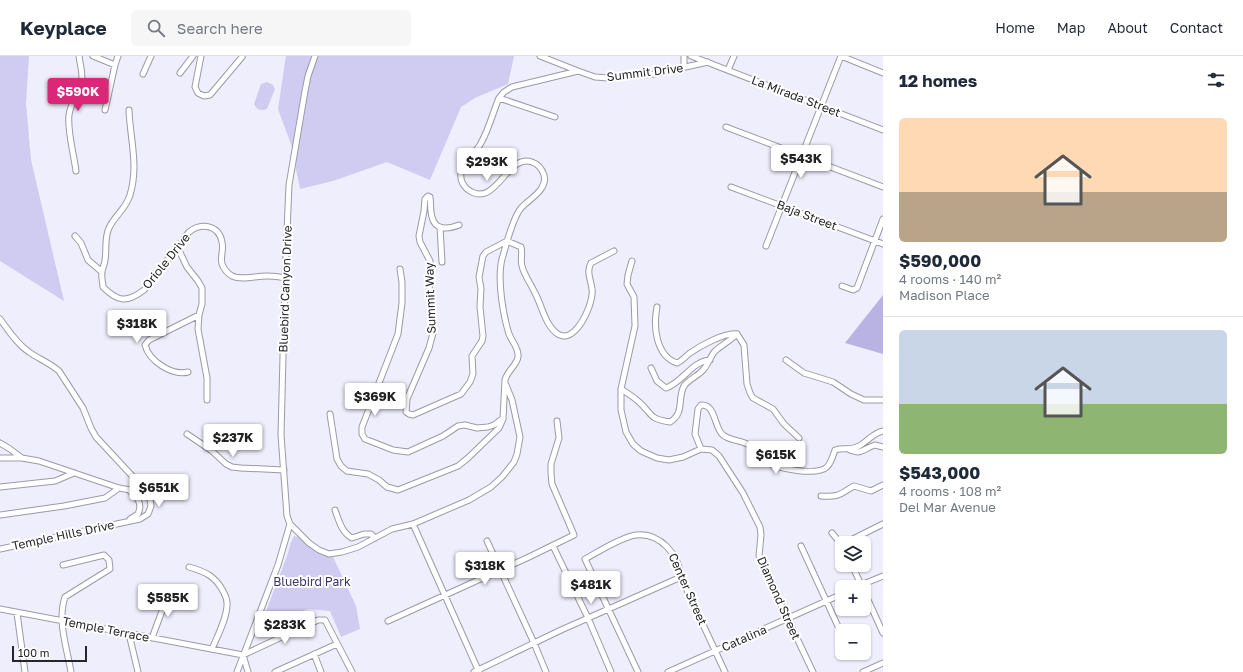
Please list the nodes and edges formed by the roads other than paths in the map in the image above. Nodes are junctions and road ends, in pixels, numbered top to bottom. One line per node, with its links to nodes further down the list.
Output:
1 (79, 56): 30 (street)
2 (93, 56): 15 (street)
3 (118, 56): 15 (street)
4 (151, 56): 21 (street)
5 (193, 56): 19 (street)
6 (201, 56): 13 (street)
7 (315, 56): 48 (street, Bluebird Canyon Drive)
8 (540, 56): 18 (street, Summit Drive)
9 (684, 56): 16 (street)
10 (691, 56): 14 (street, La Mirada Street)
11 (734, 56): 17 (street)
12 (841, 56): 20 (street); 23 (street)
13 (242, 57)
14 (708, 62): 16 (street, Summit Drive); 17 (street, La Mirada Street)
15 (115, 65): 24 (street)
16 (684, 68): 18 (street, Summit Drive)
17 (728, 70): 23 (street, La Mirada Street)
18 (578, 71): 22 (street)
19 (180, 73)
20 (883, 73)
21 (143, 74)
22 (499, 98): 26 (street); 38 (street)
23 (821, 106): 28 (street, La Mirada Street); 29 (street)
24 (105, 110)
25 (129, 110): 47 (street)
26 (555, 117)
27 (726, 127): 29 (street)
28 (883, 130)
29 (801, 156): 32 (street); 33 (street)
30 (76, 171)
31 (731, 187): 33 (street, Baja Street)
32 (883, 187)
33 (782, 205): 39 (street, Baja Street); 42 (street)
34 (883, 218): 39 (street)
35 (459, 225): 36 (street)
36 (440, 227): 38 (street, Summit Way); 45 (street)
37 (75, 236): 47 (street)
38 (507, 240): 43 (street); 58 (street)
39 (875, 241): 40 (street, Baja Street); 49 (street)
40 (883, 244)
41 (177, 246): 47 (street, Oriole Drive); 48 (street, Oriole Drive); 51 (street)
42 (766, 246)
43 (614, 251)
44 (632, 261): 59 (street)
45 (442, 262)
46 (400, 269): 63 (street)
47 (102, 272)
48 (285, 278): 74 (street, Bluebird Canyon Drive)
49 (842, 286)
50 (657, 307): 53 (street)
51 (199, 315): 57 (street); 60 (street)
52 (0, 319): 76 (street)
53 (737, 334): 54 (street); 67 (street)
54 (710, 360): 56 (street); 59 (street)
55 (786, 360): 61 (street)
56 (651, 368)
57 (188, 372)
58 (506, 384): 63 (street); 87 (street)
59 (621, 389): 70 (street)
60 (207, 400)
61 (883, 400)
62 (330, 414): 63 (street)
63 (503, 419)
64 (557, 421): 94 (street)
65 (883, 431): 71 (street)
66 (187, 434): 74 (street)
67 (799, 438)
68 (0, 443): 73 (street)
69 (883, 447): 71 (street)
70 (701, 449): 71 (street); 112 (street, Diamond Street)
71 (850, 450)
72 (0, 458): 73 (street)
73 (22, 458): 75 (street)
74 (284, 470): 86 (street, Bluebird Canyon Drive)
75 (74, 473): 78 (street); 79 (street)
76 (135, 480): 80 (street); 81 (street)
77 (883, 485): 82 (street)
78 (0, 487)
79 (119, 488): 80 (street); 84 (street)
80 (129, 490): 81 (street); 85 (street, Temple Hills Drive)
81 (142, 492): 85 (street, Temple Hills Drive)
82 (821, 496)
83 (335, 510): 92 (street)
84 (0, 515)
85 (125, 522): 96 (street, Temple Hills Drive)
86 (290, 524): 92 (street); 124 (street)
87 (413, 524): 92 (street); 104 (street)
88 (883, 524): 90 (street)
89 (832, 533): 91 (street)
90 (859, 536)
91 (835, 537)
92 (375, 538)
93 (487, 541): 99 (street)
94 (553, 546): 99 (street); 111 (street)
95 (801, 546): 106 (street)
96 (0, 549)
97 (63, 565): 113 (street)
98 (190, 567): 121 (street)
99 (501, 570): 104 (street); 119 (street)
100 (883, 576): 102 (street)
101 (681, 577): 109 (street); 109 (street, Center Street); 122 (street, Center Street)
102 (871, 581)
103 (168, 592): 118 (street)
104 (446, 595): 114 (street); 126 (street)
105 (835, 597): 106 (street, Catalina)
106 (826, 601): 112 (street, Catalina); 115 (street)
107 (871, 606): 116 (street)
108 (0, 609): 110 (street, Temple Terrace)
109 (609, 609): 111 (street); 137 (street)
110 (17, 613): 113 (street, Temple Terrace); 127 (street)
111 (588, 618): 119 (street); 136 (street)
112 (789, 619): 122 (street, Catalina); 140 (street, Diamond Street)
113 (62, 621): 117 (street, Temple Terrace); 128 (street)
114 (388, 621)
115 (837, 624)
116 (883, 633)
117 (129, 634): 118 (street, Temple Terrace); 129 (street)
118 (152, 638): 121 (street, Temple Terrace)
119 (534, 643): 126 (street); 135 (street)
120 (337, 644): 123 (street); 124 (street); 134 (street)
121 (212, 650): 124 (street, Temple Terrace)
122 (716, 651): 138 (street, Catalina); 139 (street, Center Street)
123 (314, 654): 132 (street); 133 (street)
124 (243, 655): 130 (street); 131 (street)
125 (883, 663): 141 (street)
126 (477, 671)
127 (25, 672)
128 (71, 672)
129 (138, 672)
130 (236, 672)
131 (248, 672)
132 (275, 672)
133 (321, 672)
134 (352, 672)
135 (546, 672)
136 (611, 672)
137 (638, 672)
138 (668, 672)
139 (725, 672)
140 (813, 672)
141 (863, 672)

